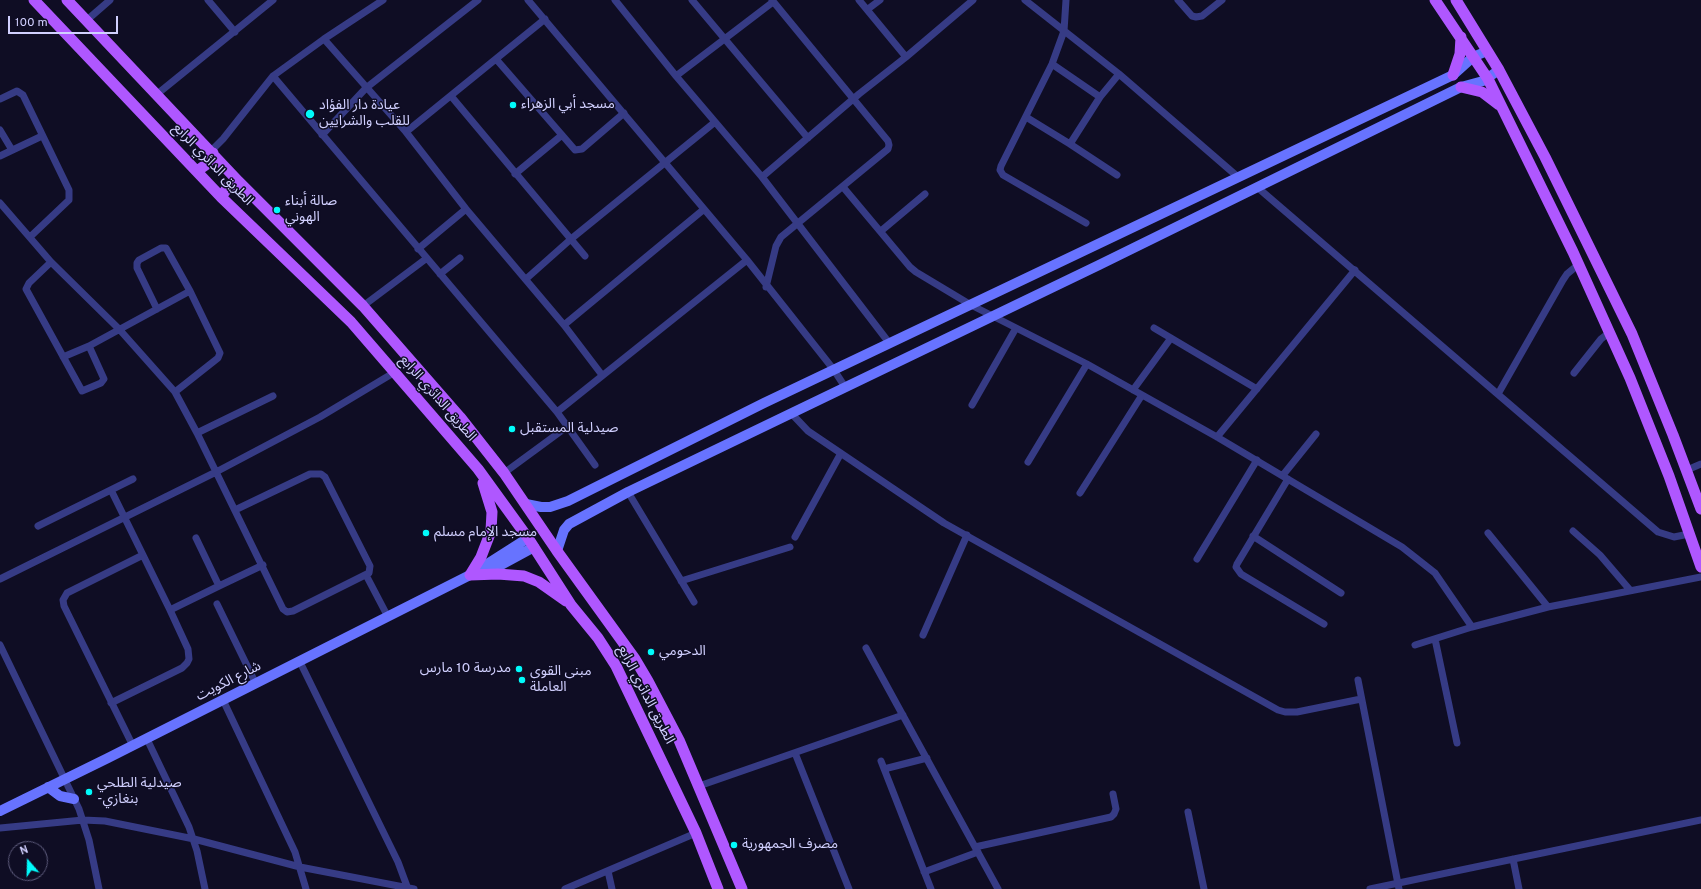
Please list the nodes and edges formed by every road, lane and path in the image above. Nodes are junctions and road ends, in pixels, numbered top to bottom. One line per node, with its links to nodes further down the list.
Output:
1 (34, 0): 62 (main road, الطريق الدائري الرابع)
2 (67, 0): 23 (main road, الطريق الدائري الرابع)
3 (110, 0): 23 (street)
4 (208, 0): 25 (street)
5 (273, 0): 25 (street)
6 (381, 0): 27 (street)
7 (478, 0): 41 (street)
8 (528, 0): 22 (street)
9 (615, 0): 38 (street)
10 (692, 0): 28 (street)
11 (859, 0): 21 (street)
12 (880, 0): 21 (street)
13 (973, 0): 30 (street)
14 (1025, 0): 24 (street)
15 (1066, 0): 24 (street)
16 (1178, 0): 17 (street)
17 (1222, 0)
18 (1435, 0): 26 (main road)
19 (1456, 0): 29 (main road)
20 (772, 1): 28 (street); 46 (street)
21 (868, 9): 30 (street)
22 (545, 19): 32 (street); 48 (street)
23 (87, 20): 42 (main road, الطريق الدائري الرابع)
24 (1064, 31): 33 (street); 35 (street)
25 (235, 32): 42 (street)
26 (1461, 37): 31 (main road); 36 (main road)
27 (324, 39): 37 (street); 41 (street)
28 (725, 39): 38 (street); 56 (street)
29 (1487, 51): 31 (main road); 34 (main road)
30 (906, 57): 46 (street)
31 (1473, 57): 36 (main road); 39 (main road)
32 (496, 59): 43 (street); 54 (street)
33 (1052, 64): 44 (street); 49 (street)
34 (1499, 70): 39 (main road); 130 (main road)
35 (1118, 74): 44 (street); 65 (street)
36 (1453, 75): 40 (main road); 65 (main road)
37 (273, 76): 53 (street); 59 (street)
38 (676, 76): 50 (street)
39 (1488, 79): 40 (main road); 47 (main road)
40 (1461, 87): 47 (main road); 69 (main road)
41 (366, 88): 52 (street); 53 (street)
42 (156, 95): 59 (main road, الطريق الدائري الرابع)
43 (450, 96): 52 (street); 63 (street)
44 (1100, 97): 57 (street)
45 (0, 99): 55 (street)
46 (853, 99): 56 (street); 68 (street)
47 (1502, 108): 86 (main road)
48 (624, 113): 54 (street); 61 (street)
49 (1026, 117): 57 (street); 76 (street)
50 (715, 122): 61 (street); 66 (street)
51 (0, 130): 58 (street)
52 (406, 132): 73 (street)
53 (322, 135): 80 (street)
54 (562, 135): 63 (street)
55 (42, 136): 58 (street); 78 (street)
56 (808, 138): 66 (street)
57 (1070, 144): 64 (street)
58 (12, 150): 60 (street)
59 (212, 152): 62 (main road); 67 (main road, الطريق الدائري الرابع)
60 (0, 156)
61 (664, 163): 74 (street); 79 (street)
62 (197, 171): 71 (main road, الطريق الدائري الرابع)
63 (515, 174): 79 (street)
64 (1117, 175)
65 (1238, 176): 92 (main road)
66 (762, 177): 75 (street)
67 (239, 182): 71 (main road); 93 (main road, الطريق الدائري الرابع)
68 (843, 187): 75 (street); 77 (street)
69 (1257, 187): 87 (street); 95 (main road)
70 (925, 194): 77 (street)
71 (221, 197): 107 (main road, الطريق الدائري الرابع)
72 (0, 203): 78 (street)
73 (466, 209): 80 (street); 89 (street)
74 (704, 210): 84 (street); 96 (street)
75 (797, 223): 90 (street); 102 (street)
76 (1086, 223)
77 (881, 231): 92 (street)
78 (30, 237): 85 (street)
79 (571, 239): 81 (street); 89 (street)
80 (418, 249): 82 (street)
81 (585, 256)
82 (427, 258): 88 (street); 93 (street)
83 (460, 258): 88 (street)
84 (747, 260): 90 (street); 109 (street)
85 (51, 262): 99 (street); 104 (street)
86 (1579, 264): 100 (main road); 114 (street)
87 (1355, 270): 111 (street); 114 (street)
88 (440, 274): 118 (street)
89 (526, 279): 96 (street)
90 (766, 287): 106 (street)
91 (190, 291): 94 (street); 94 (street); 113 (street)
92 (971, 305): 95 (street); 102 (main road)
93 (363, 306): 132 (main road, الطريق الدائري الرابع)
94 (156, 309): 99 (street)
95 (992, 316): 97 (street); 110 (main road)
96 (564, 325): 109 (street)
97 (1016, 328): 105 (street); 117 (street)
98 (1154, 328): 101 (street)
99 (119, 329): 103 (street); 113 (street)
100 (1610, 332): 108 (street); 145 (main road)
101 (1171, 338): 111 (street); 112 (street)
102 (890, 344): 106 (main road)
103 (89, 346): 104 (street); 104 (street)
104 (63, 357)
105 (1087, 364): 112 (street); 126 (street)
106 (834, 370): 110 (street); 138 (main road)
107 (395, 372): 129 (main road, الطريق الدائري الرابع); 131 (street)
108 (1574, 373)
109 (602, 375): 118 (street)
110 (845, 387): 119 (main road)
111 (1256, 389): 123 (street)
112 (1133, 390): 115 (street)
113 (175, 392): 121 (street)
114 (1498, 394): 145 (street)
115 (1142, 395): 123 (street); 137 (street)
116 (273, 396): 121 (street)
117 (972, 405)
118 (558, 412): 120 (street)
119 (791, 413): 124 (street); 136 (main road)
120 (568, 426): 128 (street); 132 (street)
121 (197, 433): 131 (street)
122 (1316, 434): 133 (street)
123 (1217, 437): 125 (street)
124 (841, 453): 146 (street); 148 (street)
125 (1257, 460): 133 (street); 154 (street)
126 (1028, 462)
127 (1701, 464): 130 (street)
128 (595, 465)
129 (478, 469): 150 (main road, الطريق الدائري الرابع); 158 (main road)
130 (1687, 470): 139 (main road)
131 (216, 472): 140 (street); 141 (street)
132 (504, 473): 138 (main road, الطريق الدائري الرابع)
133 (1286, 477): 147 (street); 172 (street)
134 (133, 479): 135 (street)
135 (111, 490): 141 (street); 142 (street)
136 (628, 492): 152 (main road); 161 (street)
137 (1080, 493)
138 (526, 504): 152 (main road, الطريق الدائري الرابع)
139 (1701, 509)
140 (235, 510): 155 (street); 157 (street)
141 (125, 516): 153 (street); 160 (street)
142 (38, 526)
143 (1573, 531): 163 (street)
144 (1488, 534): 168 (street)
145 (1689, 534): 156 (main road)
146 (967, 535): 173 (street); 181 (street)
147 (1253, 536): 164 (street); 171 (street)
148 (795, 537)
149 (196, 538): 162 (street)
150 (531, 542): 158 (main road, شارع الكويت); 167 (main road, الطريق الدائري الرابع)
151 (790, 547): 161 (street)
152 (557, 551): 193 (main road, الطريق الدائري الرابع)
153 (143, 555): 169 (street); 183 (street)
154 (1197, 559)
155 (263, 565): 157 (street); 162 (street)
156 (1701, 567)
157 (366, 575): 170 (street)
158 (470, 576): 167 (main road); 170 (main road, شارع الكويت)
159 (1701, 577): 163 (street)
160 (0, 579)
161 (681, 581): 165 (street)
162 (219, 586): 169 (street)
163 (1630, 590): 168 (street)
164 (1341, 593)
165 (694, 602)
166 (217, 604): 180 (street)
167 (572, 605): 202 (main road, الطريق الدائري الرابع)
168 (1548, 607): 172 (street)
169 (170, 610): 183 (street)
170 (388, 617): 178 (main road, شارع الكويت)
171 (1324, 624)
172 (1472, 627): 174 (street)
173 (923, 635)
174 (1435, 639): 176 (street); 186 (street)
175 (0, 645): 192 (street)
176 (1415, 645)
177 (866, 648): 184 (street)
178 (300, 662): 180 (main road, شارع الكويت); 213 (street)
179 (1358, 680): 181 (street)
180 (256, 684): 182 (main road, شارع الكويت)
181 (1361, 699): 209 (street)
182 (223, 700): 185 (main road, شارع الكويت); 206 (street)
183 (112, 703): 187 (street)
184 (903, 715): 188 (street); 189 (street)
185 (147, 739): 187 (main road, شارع الكويت); 203 (street)
186 (1457, 743)
187 (132, 746): 192 (main road, شارع الكويت)
188 (795, 752): 193 (street); 218 (street)
189 (927, 758): 191 (street); 204 (street)
190 (881, 761): 191 (street)
191 (884, 769): 208 (street)
192 (64, 780): 194 (main road, شارع الكويت); 196 (street)
193 (698, 786): 217 (main road, الطريق الدائري الرابع)
194 (48, 788): 196 (main road); 197 (main road, شارع الكويت)
195 (1113, 794): 204 (street)
196 (74, 799): 199 (street)
197 (0, 811)
198 (1188, 812): 221 (street)
199 (83, 820): 201 (street); 203 (street); 210 (street)
200 (1701, 820): 205 (street)
201 (0, 828)
202 (696, 832): 207 (street); 216 (main road, الطريق الدائري الرابع)
203 (194, 839): 206 (street); 211 (street)
204 (977, 850): 208 (street); 220 (street)
205 (1513, 859): 209 (street); 223 (street)
206 (300, 867): 212 (street); 213 (street)
207 (608, 871): 214 (street); 215 (street)
208 (924, 872): 219 (street)
209 (1399, 886): 222 (street)
210 (99, 889)
211 (205, 889)
212 (306, 889)
213 (410, 889)
214 (565, 889)
215 (612, 889)
216 (718, 889)
217 (742, 889)
218 (849, 889)
219 (931, 889)
220 (998, 889)
221 (1204, 889)
222 (1370, 889)
223 (1519, 889)

